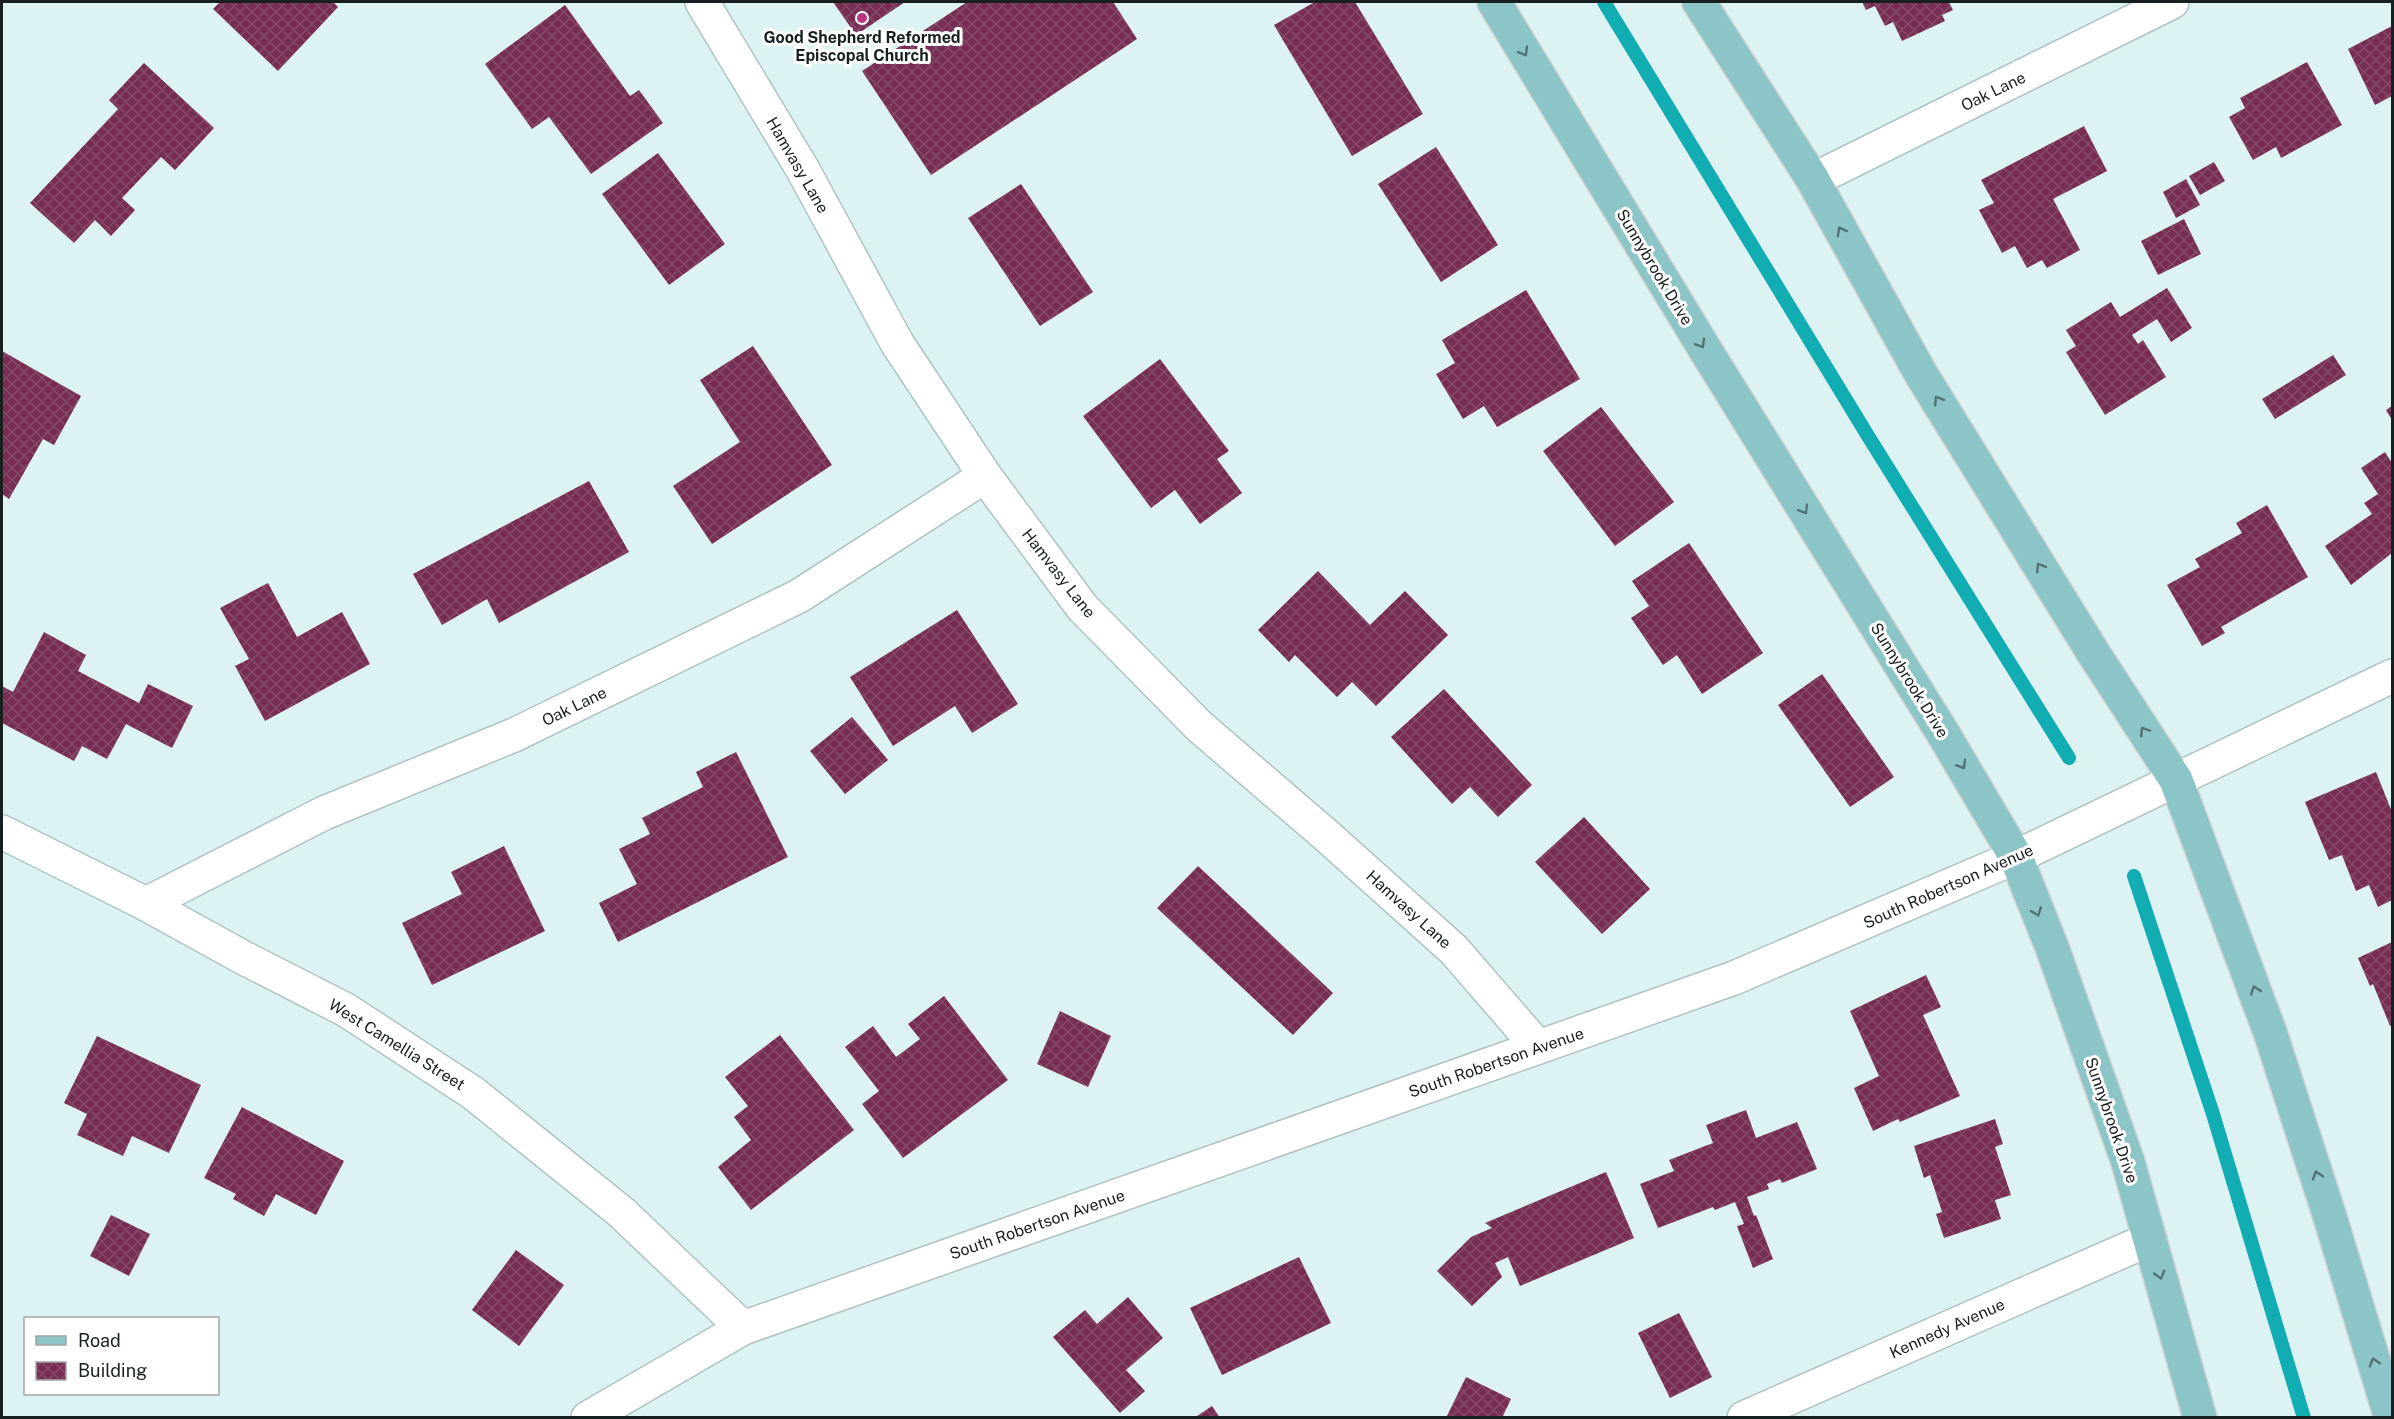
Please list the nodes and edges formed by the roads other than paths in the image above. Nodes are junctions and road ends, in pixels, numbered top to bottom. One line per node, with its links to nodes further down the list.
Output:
1 (702, 2): 6 (street, Hamvasy Lane)
2 (1494, 2): 10 (main road, Sunnybrook Drive, one-way to 10)
3 (1699, 2): 5 (main road)
4 (2172, 2): 5 (street, Oak Lane)
5 (1813, 180): 8 (main road, one-way to 5)
6 (985, 476): 11 (street, Oak Lane); 12 (street, Hamvasy Lane)
7 (2392, 676): 8 (street, South Robertson Avenue)
8 (2176, 780): 10 (street, South Robertson Avenue); 18 (main road, one-way to 8)
9 (2, 832): 11 (street, West Camellia Street)
10 (2016, 857): 12 (street, South Robertson Avenue); 13 (main road, Sunnybrook Drive, one-way to 13)
11 (146, 904): 14 (street, West Camellia Street)
12 (1538, 1047): 14 (street, South Robertson Avenue)
13 (2150, 1239): 16 (street, Kennedy Avenue); 17 (main road, Sunnybrook Drive, one-way to 17)
14 (743, 1328): 15 (street, South Robertson Avenue)
15 (588, 1418)
16 (1744, 1418)
17 (2200, 1418)
18 (2391, 1418)

